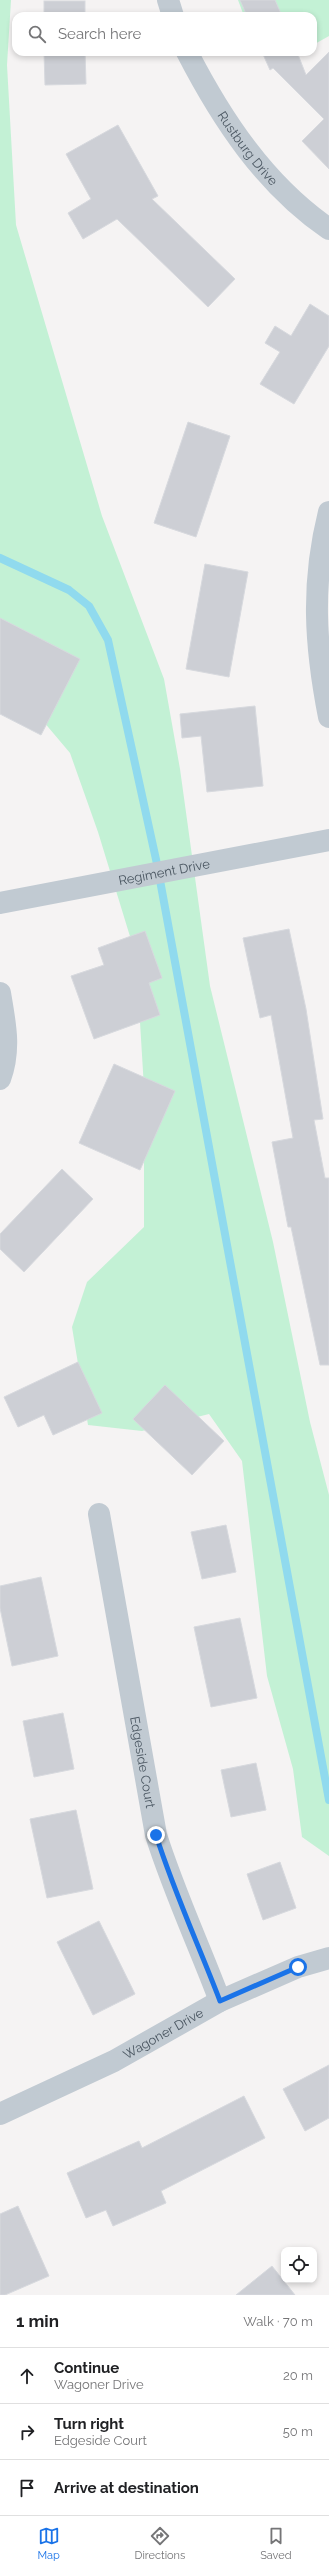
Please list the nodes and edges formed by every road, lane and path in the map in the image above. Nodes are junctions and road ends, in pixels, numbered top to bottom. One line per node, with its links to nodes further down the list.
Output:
1 (168, 0): 2 (street)
2 (172, 12)
3 (189, 56): 4 (street, Rustburg Drive)
4 (329, 229)
5 (329, 512): 6 (street)
6 (329, 717)
7 (329, 840): 8 (street, Regiment Drive)
8 (0, 903)
9 (0, 993): 10 (street)
10 (0, 1079)
11 (99, 1514): 13 (street, Edgeside Court)
12 (329, 1958): 13 (street, Wagoner Drive)
13 (220, 2001): 14 (street, Wagoner Drive)
14 (0, 2114)

